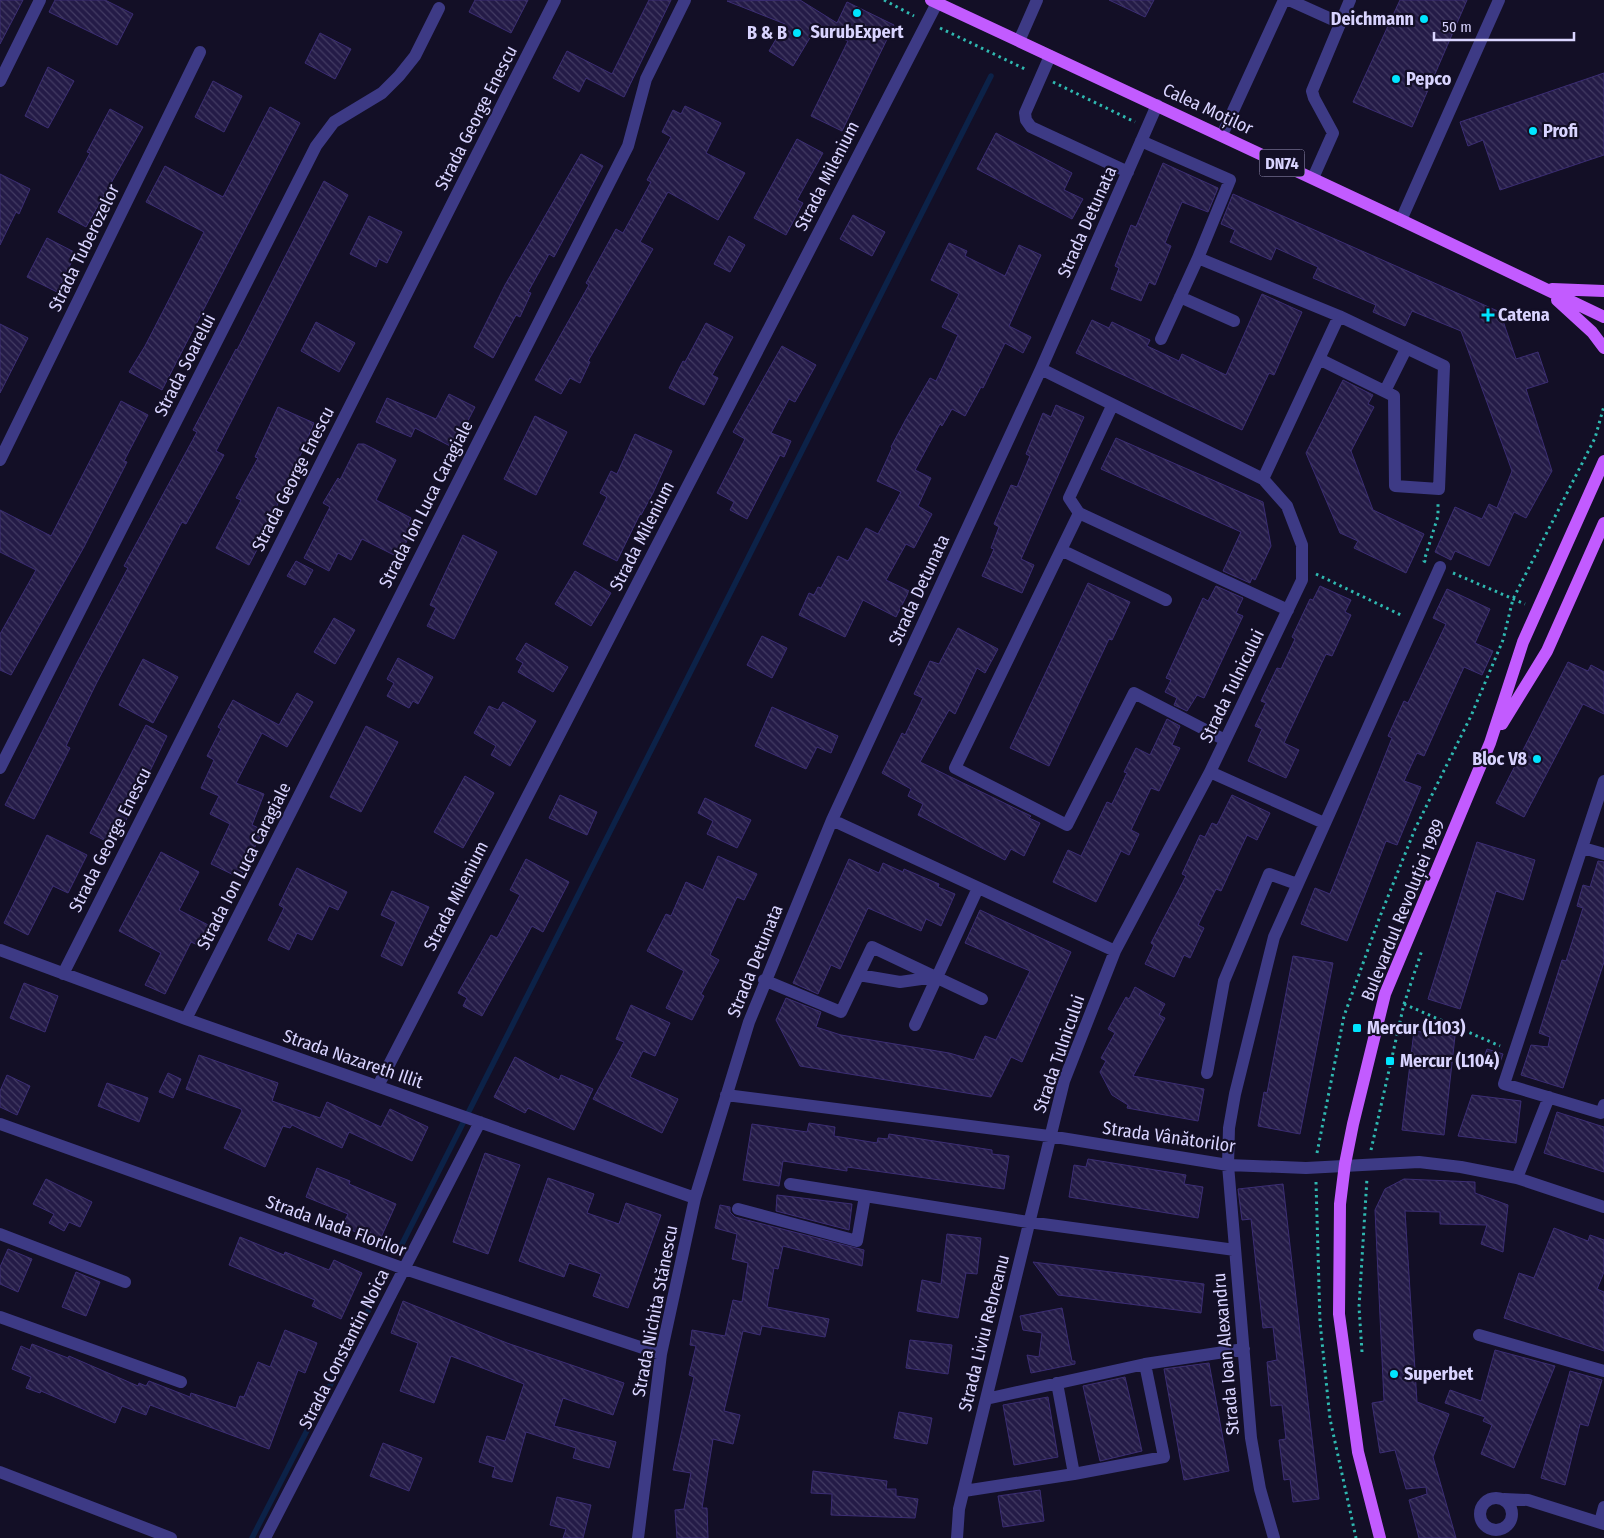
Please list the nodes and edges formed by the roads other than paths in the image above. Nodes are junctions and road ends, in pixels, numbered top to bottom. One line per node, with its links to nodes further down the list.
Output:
1 (40, 0): 15 (street)
2 (555, 0): 58 (street, Strada George Enescu)
3 (685, 0): 63 (street, Strada Ion Luca Caragiale)
4 (1037, 0): 12 (street)
5 (1284, 0): 17 (street)
6 (1289, 0): 11 (street)
7 (1350, 0): 11 (street)
8 (1499, 0): 21 (street)
9 (934, 1): 12 (main road, Calea Moților / DN74); 66 (street, Strada Milenium)
10 (439, 8): 47 (street, Strada Soarelui)
11 (1340, 23): 20 (street)
12 (1019, 41): 14 (main road, Calea Moților / DN74)
13 (200, 52): 36 (street, Strada Tuberozelor)
14 (1050, 56): 16 (main road, Calea Moților / DN74); 19 (street)
15 (0, 81)
16 (1157, 105): 17 (main road, Calea Moților / DN74); 18 (street, Strada Detunata)
17 (1222, 135): 20 (main road, Calea Moților / DN74)
18 (1141, 141): 19 (street, Strada Detunata); 22 (street)
19 (1128, 172): 33 (street, Strada Detunata)
20 (1312, 178): 21 (main road, Calea Moților / DN74)
21 (1402, 220): 23 (main road, Calea Moților / DN74)
22 (1198, 258): 25 (street); 26 (street)
23 (1544, 289): 24 (main road); 27 (main road, Calea Moților / DN74); 30 (main road)
24 (1604, 291)
25 (1180, 297): 28 (street); 29 (street)
26 (1339, 316): 31 (street); 32 (street)
27 (1604, 317)
28 (1234, 321)
29 (1161, 339)
30 (1604, 348)
31 (1406, 349): 34 (street); 34 (street)
32 (1319, 359): 34 (street); 38 (street)
33 (1041, 369): 35 (street, Strada Tulnicului); 50 (street, Strada Detunata)
34 (1385, 391)
35 (1112, 406): 38 (street, Strada Tulnicului); 39 (street)
36 (0, 460)
37 (1604, 461): 46 (main road, Bulevardul Revoluției 1989)
38 (1263, 479): 44 (street, Strada Tulnicului)
39 (1079, 513): 41 (street); 44 (street)
40 (1604, 522): 46 (main road, Bulevardul Revoluției 1989)
41 (1061, 550): 43 (street); 45 (street)
42 (1440, 568): 51 (street, Strada Ioan Alexandru)
43 (1166, 600)
44 (1288, 610): 45 (street, Strada Tulnicului)
45 (1226, 740): 48 (street, Strada Tulnicului)
46 (1490, 743): 73 (main road, Bulevardul Revoluției 1989)
47 (0, 768)
48 (1210, 772): 51 (street); 57 (street, Strada Tulnicului)
49 (1604, 781): 52 (street)
50 (832, 820): 55 (street); 61 (street, Strada Detunata)
51 (1324, 823): 54 (street, Strada Ioan Alexandru)
52 (1583, 848): 53 (street); 68 (street)
53 (1604, 854)
54 (1297, 884): 65 (street); 74 (street, Strada Ioan Alexandru)
55 (978, 888): 57 (street); 60 (street)
56 (0, 950): 58 (street, Strada Nazareth Illit)
57 (1115, 951): 72 (street, Strada Tulnicului)
58 (63, 974): 63 (street, Strada Nazareth Illit)
59 (859, 975): 60 (street); 60 (street); 61 (street)
60 (937, 977): 62 (street); 64 (street)
61 (764, 980): 67 (street, Strada Detunata)
62 (982, 999)
63 (186, 1020): 66 (street, Strada Nazareth Illit)
64 (915, 1025)
65 (1207, 1073)
66 (378, 1086): 70 (street, Strada Nazareth Illit)
67 (726, 1095): 72 (street, Strada Vânătorilor); 78 (street, Strada Nichita Stănescu)
68 (1549, 1097): 69 (street); 75 (street)
69 (1604, 1105)
70 (480, 1122): 78 (street, Strada Nazareth Illit); 84 (street, Strada Constantin Noica)
71 (0, 1124): 84 (street, Strada Nada Florilor)
72 (1049, 1136): 74 (street, Strada Vânătorilor); 81 (street, Strada Liviu Rebreanu)
73 (1345, 1164): 74 (street, Strada Vânătorilor); 75 (street, Strada Vânătorilor); 108 (main road, Bulevardul Revoluției 1989)
74 (1228, 1165): 83 (street, Strada Ioan Alexandru)
75 (1517, 1178): 79 (street, Strada Vânătorilor)
76 (790, 1184): 77 (street)
77 (865, 1196): 80 (street); 81 (street)
78 (695, 1198): 89 (street, Strada Nichita Stănescu)
79 (1604, 1207)
80 (738, 1209)
81 (1028, 1222): 83 (street); 94 (street, Strada Liviu Rebreanu)
82 (0, 1234): 85 (street)
83 (1235, 1250): 88 (street, Strada Ioan Alexandru)
84 (405, 1269): 89 (street, Strada Nada Florilor); 104 (street, Strada Constantin Noica)
85 (125, 1282)
86 (0, 1316): 92 (street)
87 (1479, 1335): 91 (street)
88 (1244, 1349): 90 (street); 107 (street, Strada Ioan Alexandru)
89 (661, 1354): 105 (street, Strada Nichita Stănescu)
90 (1145, 1364): 93 (street); 96 (street)
91 (1604, 1371)
92 (181, 1382)
93 (1058, 1384): 94 (street); 96 (street)
94 (986, 1399): 97 (street, Strada Liviu Rebreanu)
95 (0, 1472): 103 (street)
96 (1074, 1474): 97 (street)
97 (964, 1491): 106 (street, Strada Liviu Rebreanu)
98 (1504, 1499): 99 (street); 101 (street); 101 (street)
99 (1528, 1500): 101 (street); 102 (street)
100 (1604, 1507): 102 (street)
101 (1512, 1514)
102 (1602, 1523)
103 (171, 1538)
104 (266, 1538)
105 (638, 1538)
106 (957, 1538)
107 (1274, 1538)
108 (1380, 1538)

